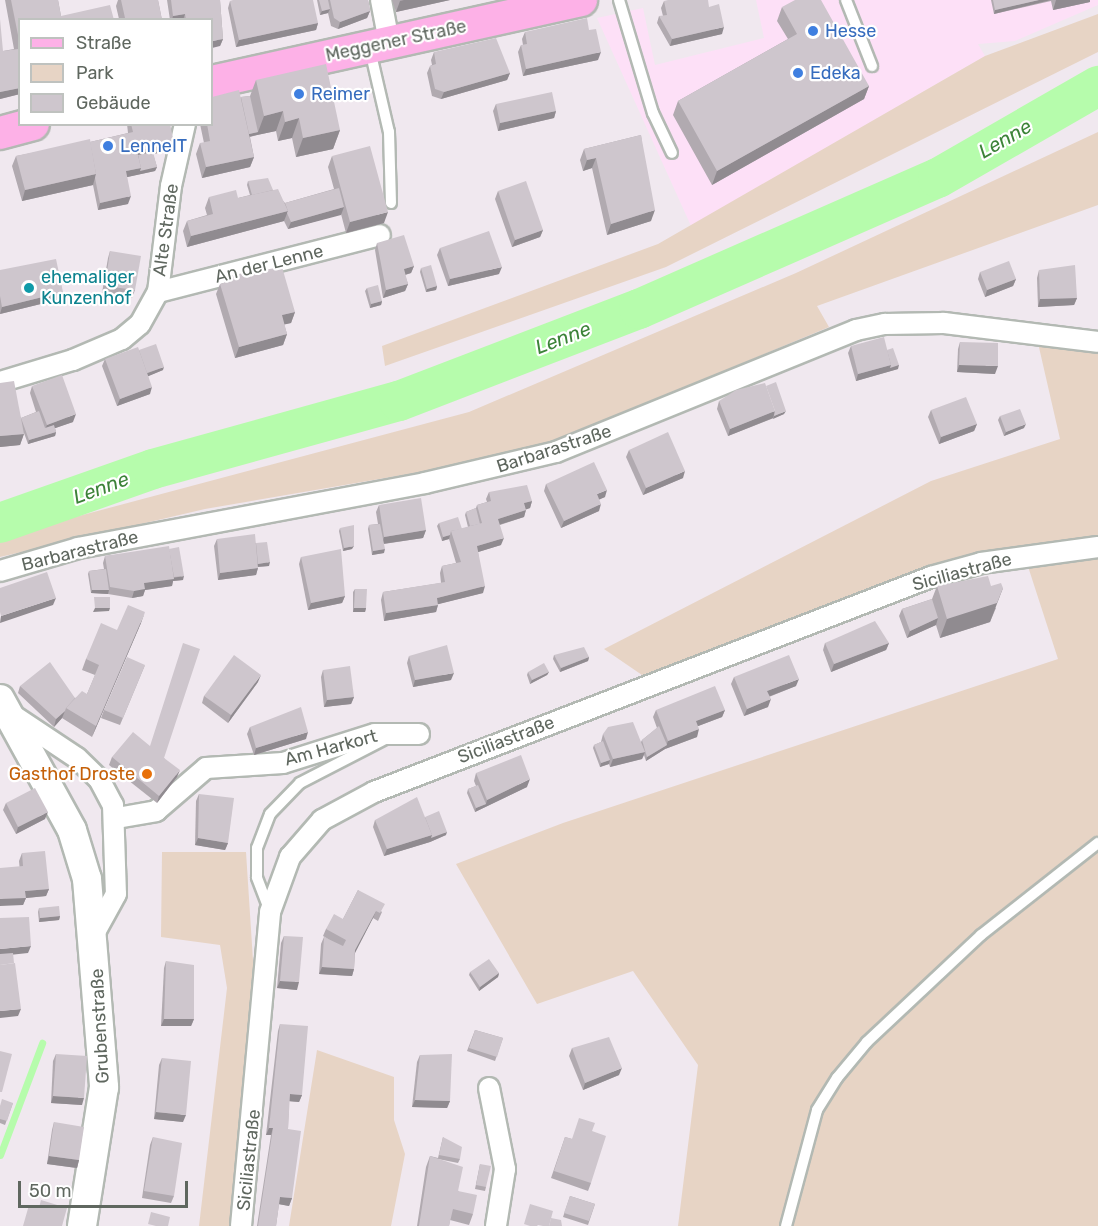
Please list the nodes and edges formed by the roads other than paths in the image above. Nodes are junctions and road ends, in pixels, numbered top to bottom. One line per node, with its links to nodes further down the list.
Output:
1 (381, 0): 5 (street)
2 (581, 0): 5 (main road, Meggener Straße)
3 (619, 0): 11 (lane)
4 (846, 0): 6 (lane)
5 (379, 44): 7 (main road, Meggener Straße); 12 (lane)
6 (872, 66)
7 (213, 82)
8 (26, 126): 10 (main road)
9 (185, 126): 14 (street, Alte Straße)
10 (0, 133)
11 (672, 153)
12 (392, 202)
13 (380, 235): 14 (street, An der Lenne)
14 (158, 292): 16 (street, Alte Straße)
15 (1098, 342): 18 (street, Barbarastraße)
16 (0, 382)
17 (1098, 547): 24 (street, Siciliastraße)
18 (0, 571)
19 (4, 705): 22 (street, Grubenstraße); 25 (main road, Grubenstraße)
20 (398, 732): 21 (street, Am Harkort); 22 (street, Am Harkort); 24 (lane)
21 (420, 734)
22 (117, 818): 25 (street, Grubenstraße)
23 (1098, 843): 30 (lane)
24 (270, 912): 28 (street, Siciliastraße)
25 (95, 932): 27 (main road, Grubenstraße)
26 (489, 1088): 29 (street)
27 (82, 1226)
28 (242, 1226)
29 (496, 1226)
30 (786, 1226)

